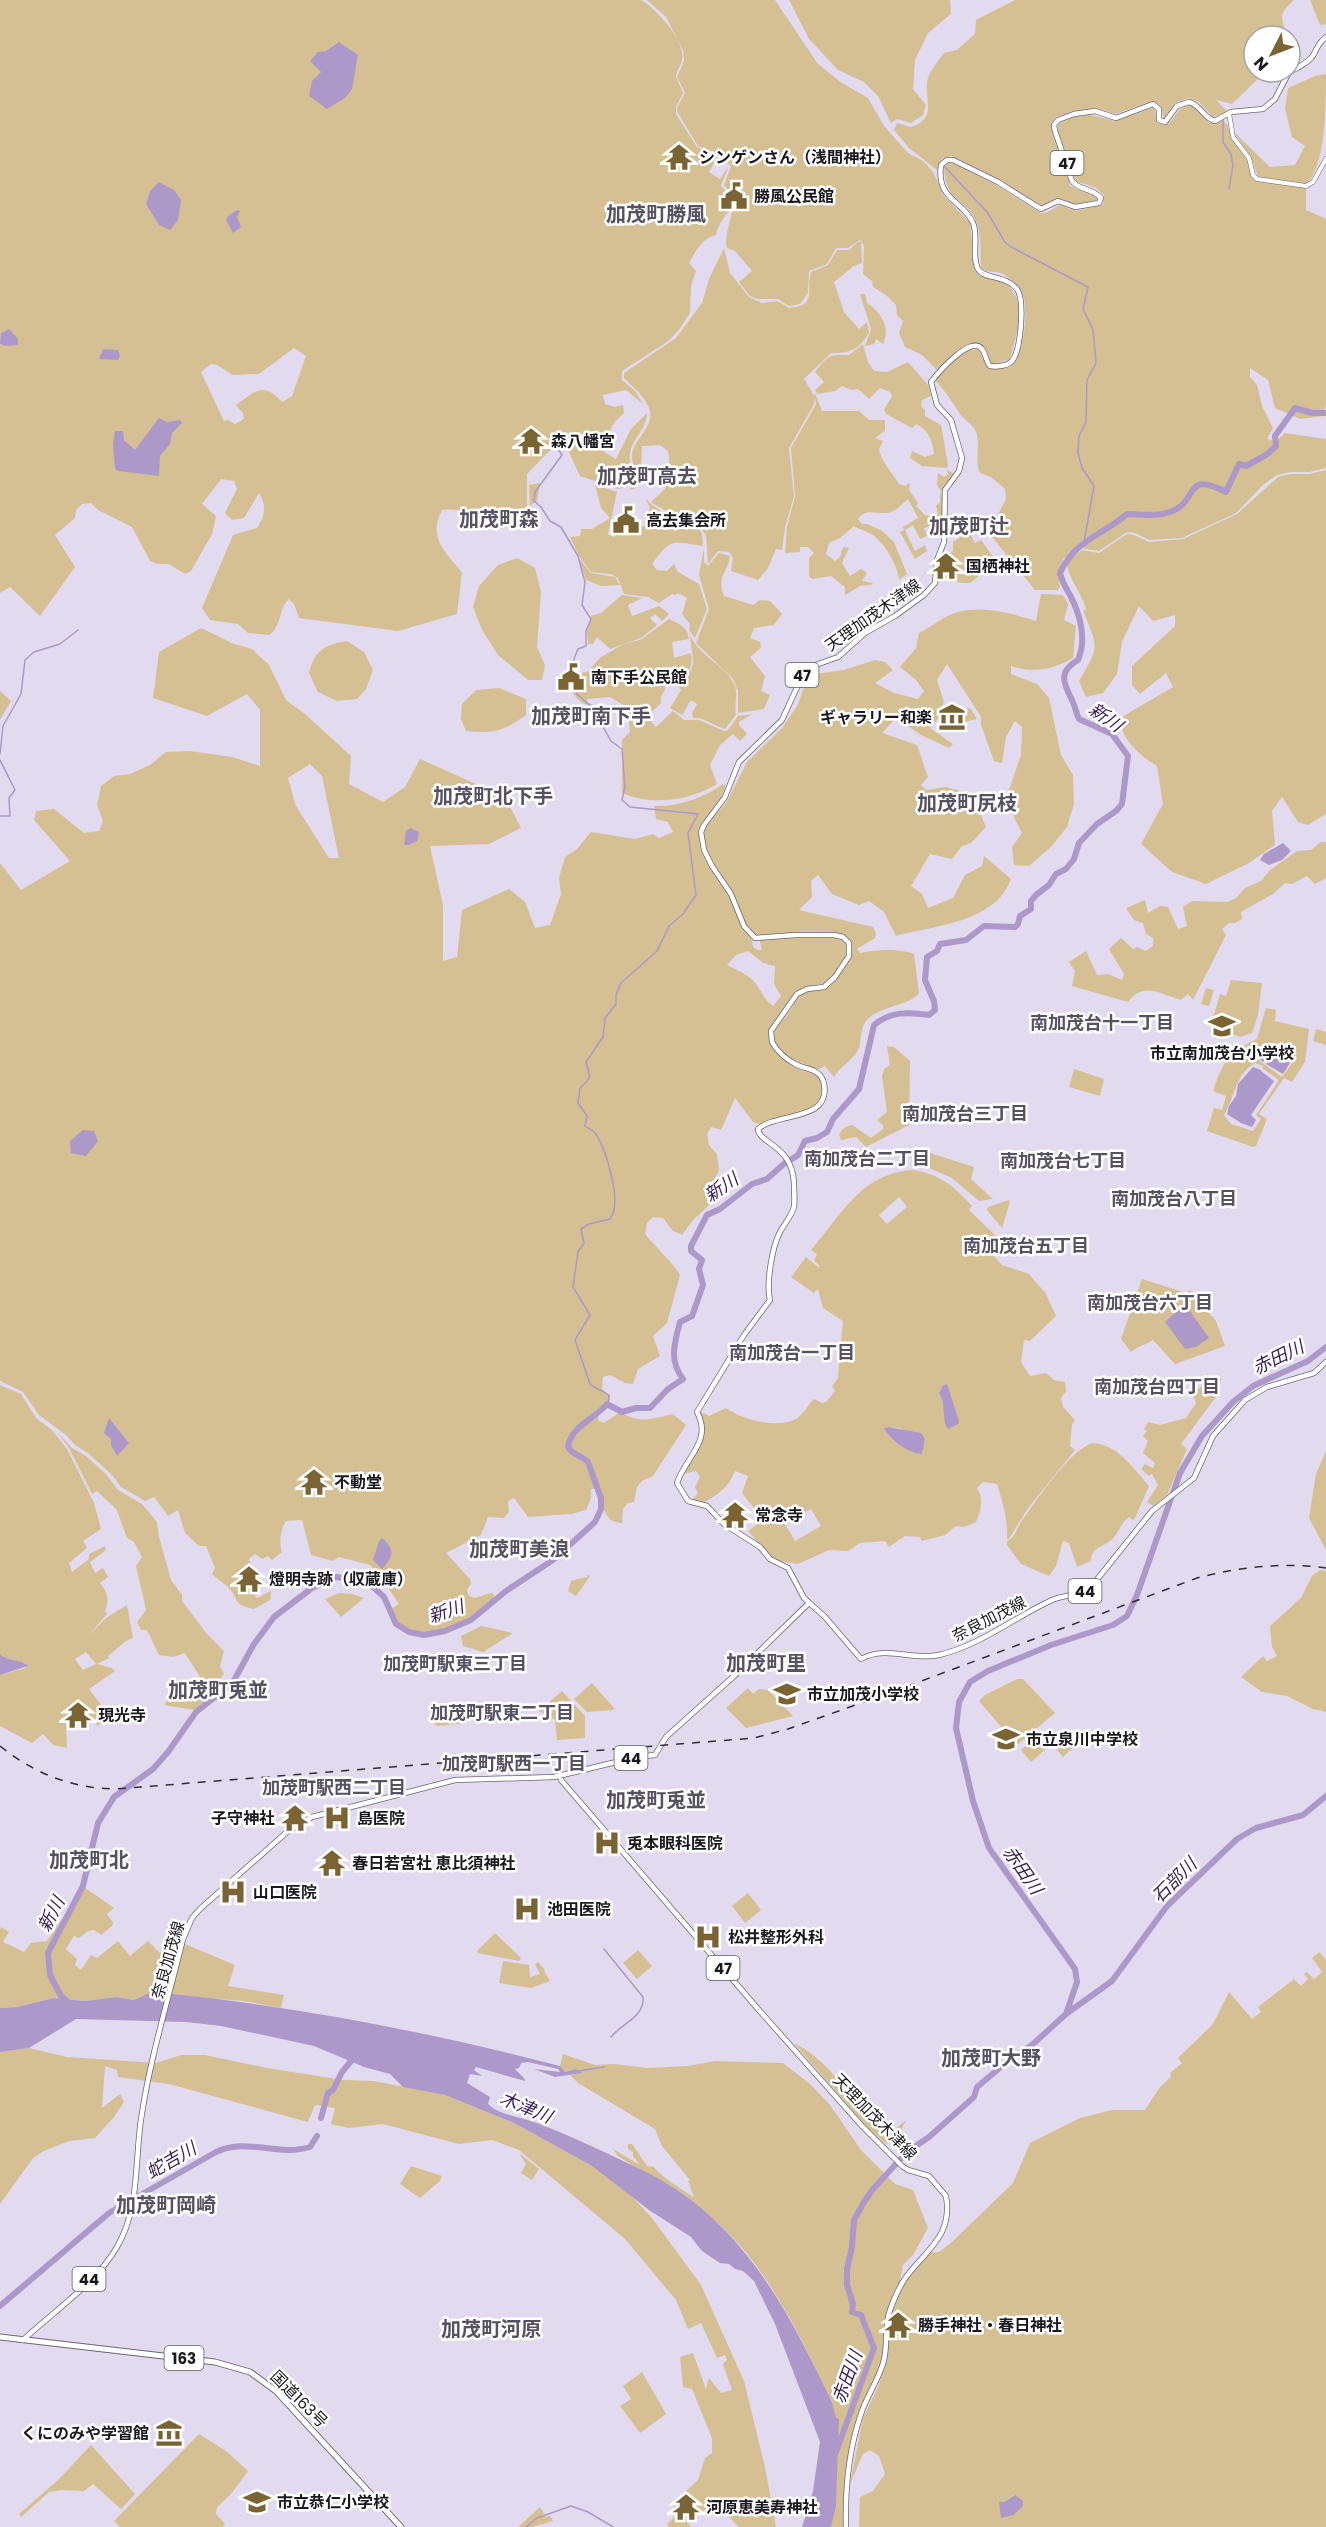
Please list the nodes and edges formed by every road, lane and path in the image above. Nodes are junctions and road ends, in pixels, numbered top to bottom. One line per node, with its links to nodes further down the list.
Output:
1 (1326, 38): 2 (main road, 天理加茂木津線 / 47)
2 (1302, 64)
3 (1283, 84): 4 (main road, 天理加茂木津線 / 47)
4 (1229, 113): 5 (main road); 7 (main road, 天理加茂木津線 / 47)
5 (1326, 159)
6 (1326, 1362): 7 (main road, 奈良加茂線 / 44)
7 (809, 1603): 8 (main road, 奈良加茂線 / 44)
8 (560, 1776): 10 (main road, 奈良加茂線 / 44); 12 (main road, 天理加茂木津線 / 47)
9 (0, 2337): 10 (highway, 国道163号 / 163)
10 (23, 2340): 11 (highway, 国道163号 / 163)
11 (401, 2527)
12 (846, 2527)

